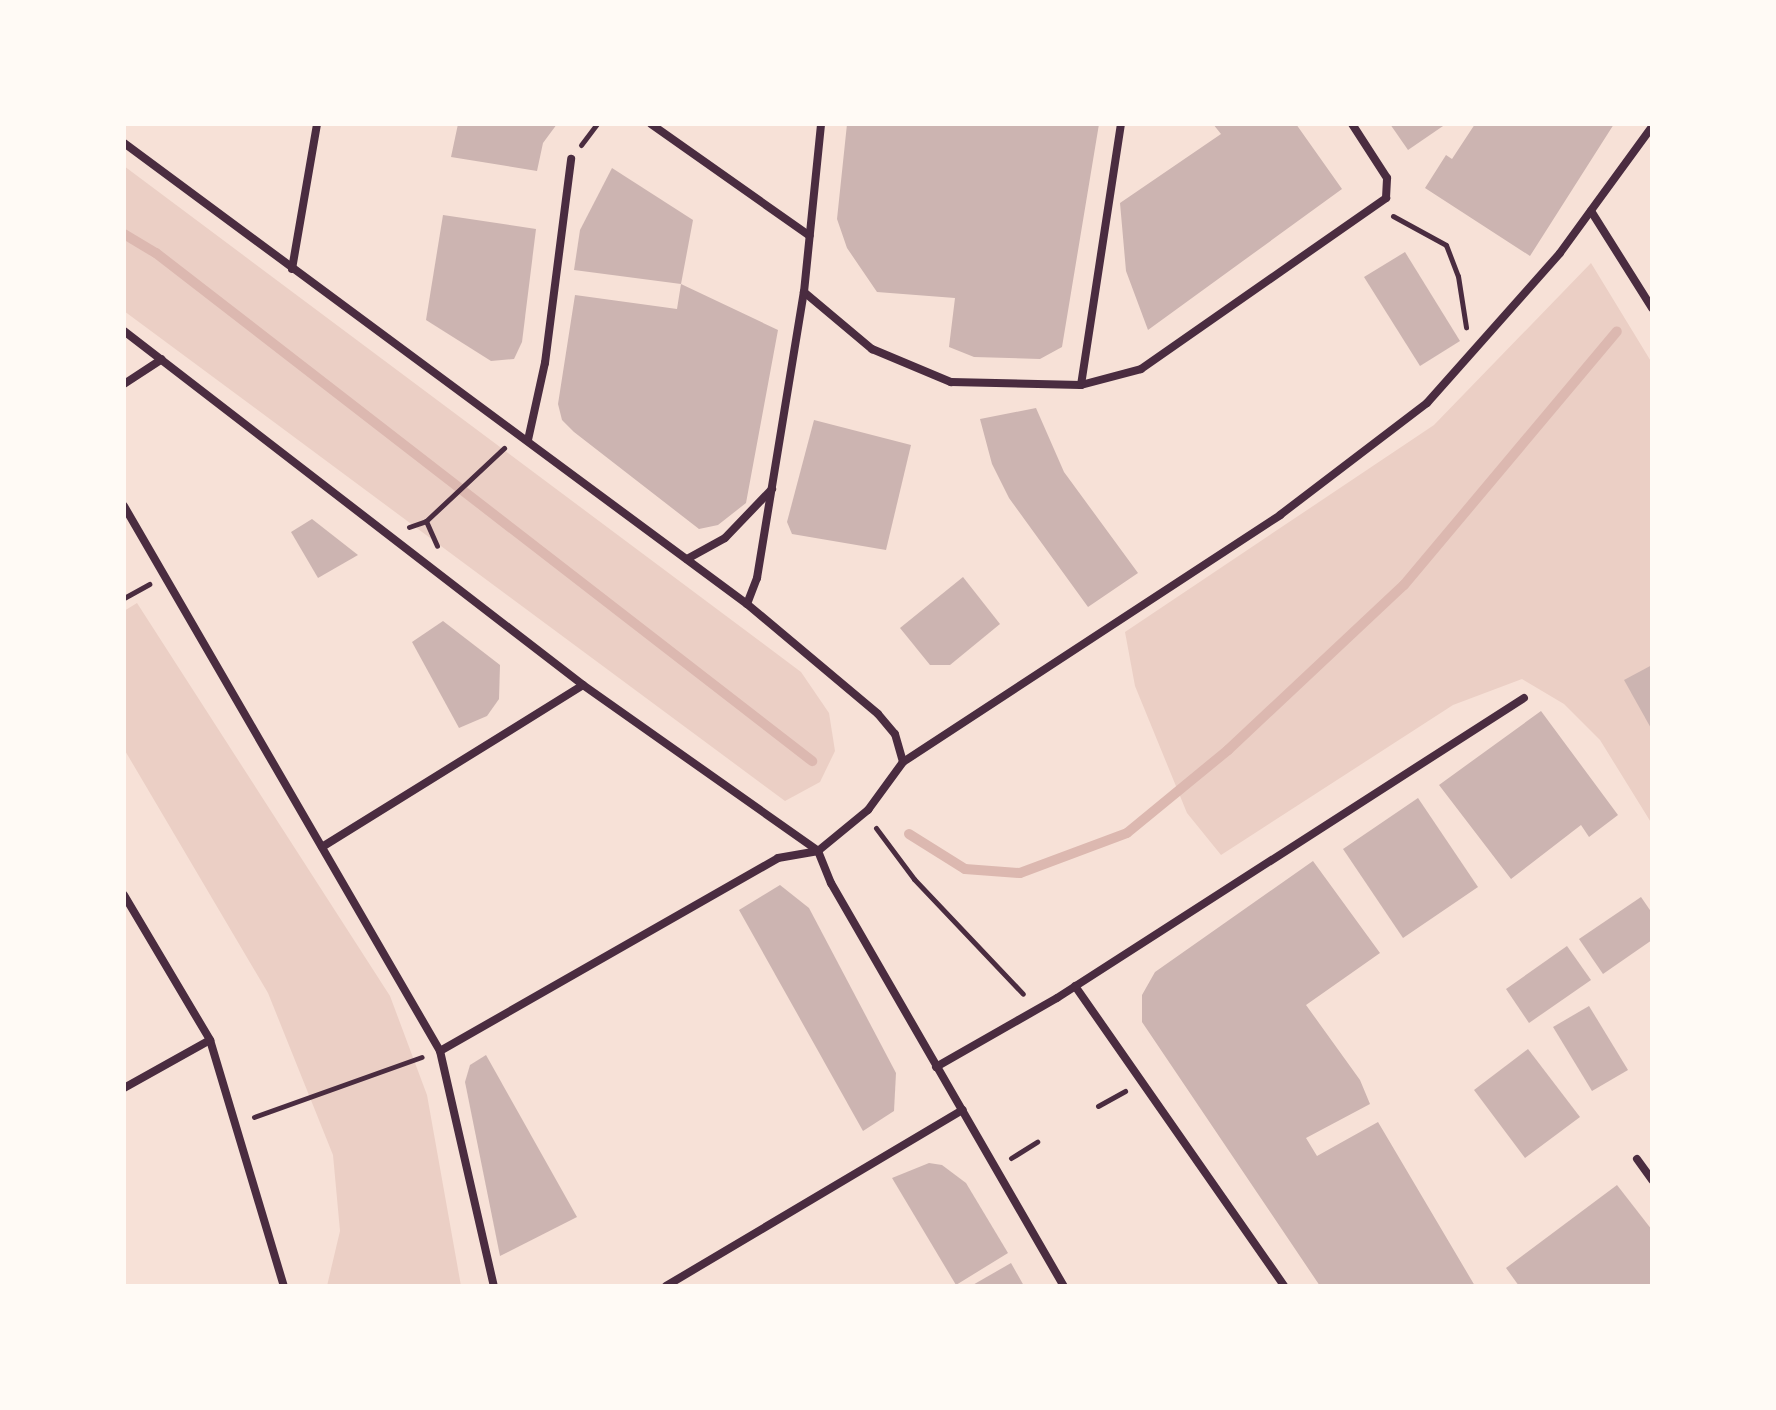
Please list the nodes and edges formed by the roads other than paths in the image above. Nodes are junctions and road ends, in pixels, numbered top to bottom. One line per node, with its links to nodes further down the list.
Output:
1 (317, 124): 11 (street)
2 (651, 124): 10 (street)
3 (821, 124): 10 (street)
4 (1121, 124): 17 (street)
5 (1352, 124): 17 (street)
6 (1652, 127): 9 (street)
7 (124, 143): 11 (street)
8 (571, 159): 18 (street)
9 (1591, 211): 13 (street); 25 (street)
10 (810, 236): 12 (street)
11 (292, 269): 18 (street)
12 (804, 292): 17 (street); 19 (street)
13 (1652, 308)
14 (124, 331): 15 (street)
15 (162, 359): 16 (street); 23 (street)
16 (124, 384)
17 (1081, 385)
18 (528, 440): 21 (street)
19 (773, 488): 21 (street); 22 (street)
20 (124, 506): 26 (street)
21 (687, 559): 22 (street)
22 (747, 604): 25 (street)
23 (583, 685): 26 (street); 27 (street)
24 (1524, 698): 29 (street)
25 (903, 762): 27 (street)
26 (322, 847): 31 (street)
27 (818, 851): 31 (street); 32 (street)
28 (124, 895): 30 (street)
29 (1075, 986): 32 (street); 41 (street)
30 (210, 1040): 33 (street); 37 (street)
31 (440, 1051): 38 (street)
32 (936, 1067): 34 (street)
33 (124, 1088)
34 (963, 1110): 39 (street); 40 (street)
35 (1637, 1159): 36 (street)
36 (1652, 1180)
37 (284, 1286)
38 (494, 1286)
39 (666, 1286)
40 (1064, 1286)
41 (1284, 1286)

